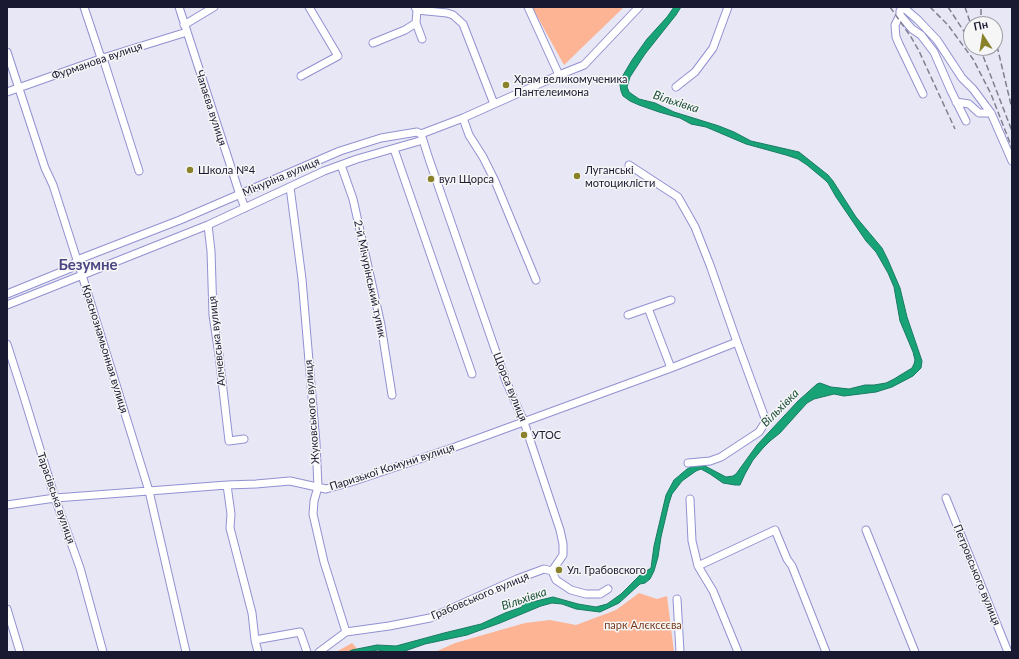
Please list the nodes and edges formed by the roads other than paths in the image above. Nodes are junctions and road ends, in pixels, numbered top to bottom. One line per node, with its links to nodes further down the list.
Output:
1 (84, 7): 17 (street)
2 (178, 7): 13 (street, Чапаєва вулиця)
3 (214, 7): 13 (street, Фурманова вулиця)
4 (308, 7): 19 (street)
5 (528, 7): 18 (street)
6 (639, 7): 18 (street, Мічуріна вулиця)
7 (728, 7): 20 (street)
8 (899, 7): 11 (street)
9 (903, 7): 26 (street)
10 (416, 8): 12 (street); 25 (street)
11 (900, 15): 23 (street); 24 (street)
12 (416, 23): 14 (street); 15 (street)
13 (186, 28): 17 (street, Фурманова вулиця); 36 (street, Чапаєва вулиця)
14 (422, 39)
15 (374, 43)
16 (7, 52): 21 (street, Краснознамьонная вулиця)
17 (103, 58): 21 (street, Фурманова вулиця); 34 (street)
18 (559, 75): 25 (street, Мічуріна вулиця)
19 (301, 76)
20 (676, 87)
21 (18, 88): 22 (street, Фурманова вулиця); 39 (street, Краснознамьонная вулиця)
22 (7, 92)
23 (924, 94)
24 (956, 102): 26 (street); 28 (street)
25 (494, 104): 27 (street, Мічуріна вулиця)
26 (991, 113): 31 (street)
27 (463, 118): 29 (street, Мічуріна вулиця); 41 (street)
28 (966, 121)
29 (422, 137): 30 (street, Мічуріна вулиця); 36 (street, Мічуріна вулиця); 52 (street, Щорса вулиця)
30 (394, 148): 32 (street, Мічуріна вулиця); 50 (street)
31 (1012, 161)
32 (341, 165): 35 (street, Мічуріна вулиця); 51 (street, 2-й Мічурінський тупик)
33 (629, 165): 47 (street)
34 (139, 171)
35 (290, 187): 37 (street, Мічуріна вулиця); 56 (street, Жуковського вулиця)
36 (240, 194): 37 (street, Чапаєва вулиця); 39 (street, Мічуріна вулиця)
37 (246, 208): 38 (street, Мічуріна вулиця)
38 (208, 224): 40 (street, Мічуріна вулиця); 53 (street, Алчевська вулиця)
39 (77, 260): 40 (street, Краснознамьонная вулиця); 42 (street, Мічуріна вулиця)
40 (82, 275): 44 (street, Мічуріна вулиця); 57 (street, Краснознамьонная вулиця)
41 (536, 280)
42 (7, 294)
43 (671, 300): 45 (street)
44 (7, 305)
45 (648, 308): 46 (street); 49 (street)
46 (628, 315)
47 (737, 342): 49 (street, Паризької Комуни вулиця); 54 (street)
48 (7, 344): 58 (street, Тарасівська вулиця)
49 (670, 368): 52 (street, Паризької Комуни вулиця)
50 (472, 374)
51 (392, 395)
52 (524, 422): 56 (street, Паризької Комуни вулиця); 64 (street, Щорса вулиця)
53 (244, 439)
54 (688, 463)
55 (227, 485): 56 (street, Паризької Комуни вулиця); 57 (street, Паризької Комуни вулиця); 69 (street)
56 (318, 487): 68 (street, Жуковського вулиця)
57 (149, 491): 58 (street, Паризької Комуни вулиця); 72 (street, Краснознамьонная вулиця)
58 (55, 498): 61 (street, Паризької Комуни вулиця); 71 (street, Тарасівська вулиця)
59 (946, 498): 80 (street, Петровського вулиця)
60 (690, 499): 63 (street)
61 (7, 505)
62 (866, 530): 79 (street)
63 (698, 566): 77 (street); 78 (street)
64 (552, 571): 65 (street); 68 (street, Грабовського вулиця)
65 (608, 589)
66 (677, 600): 76 (street)
67 (7, 609): 70 (street)
68 (346, 632): 75 (street, Грабовського вулиця)
69 (256, 640): 73 (street); 74 (street)
70 (20, 652)
71 (103, 652)
72 (186, 652)
73 (258, 652)
74 (308, 652)
75 (319, 652)
76 (680, 652)
77 (738, 652)
78 (826, 652)
79 (914, 652)
80 (1008, 652)

